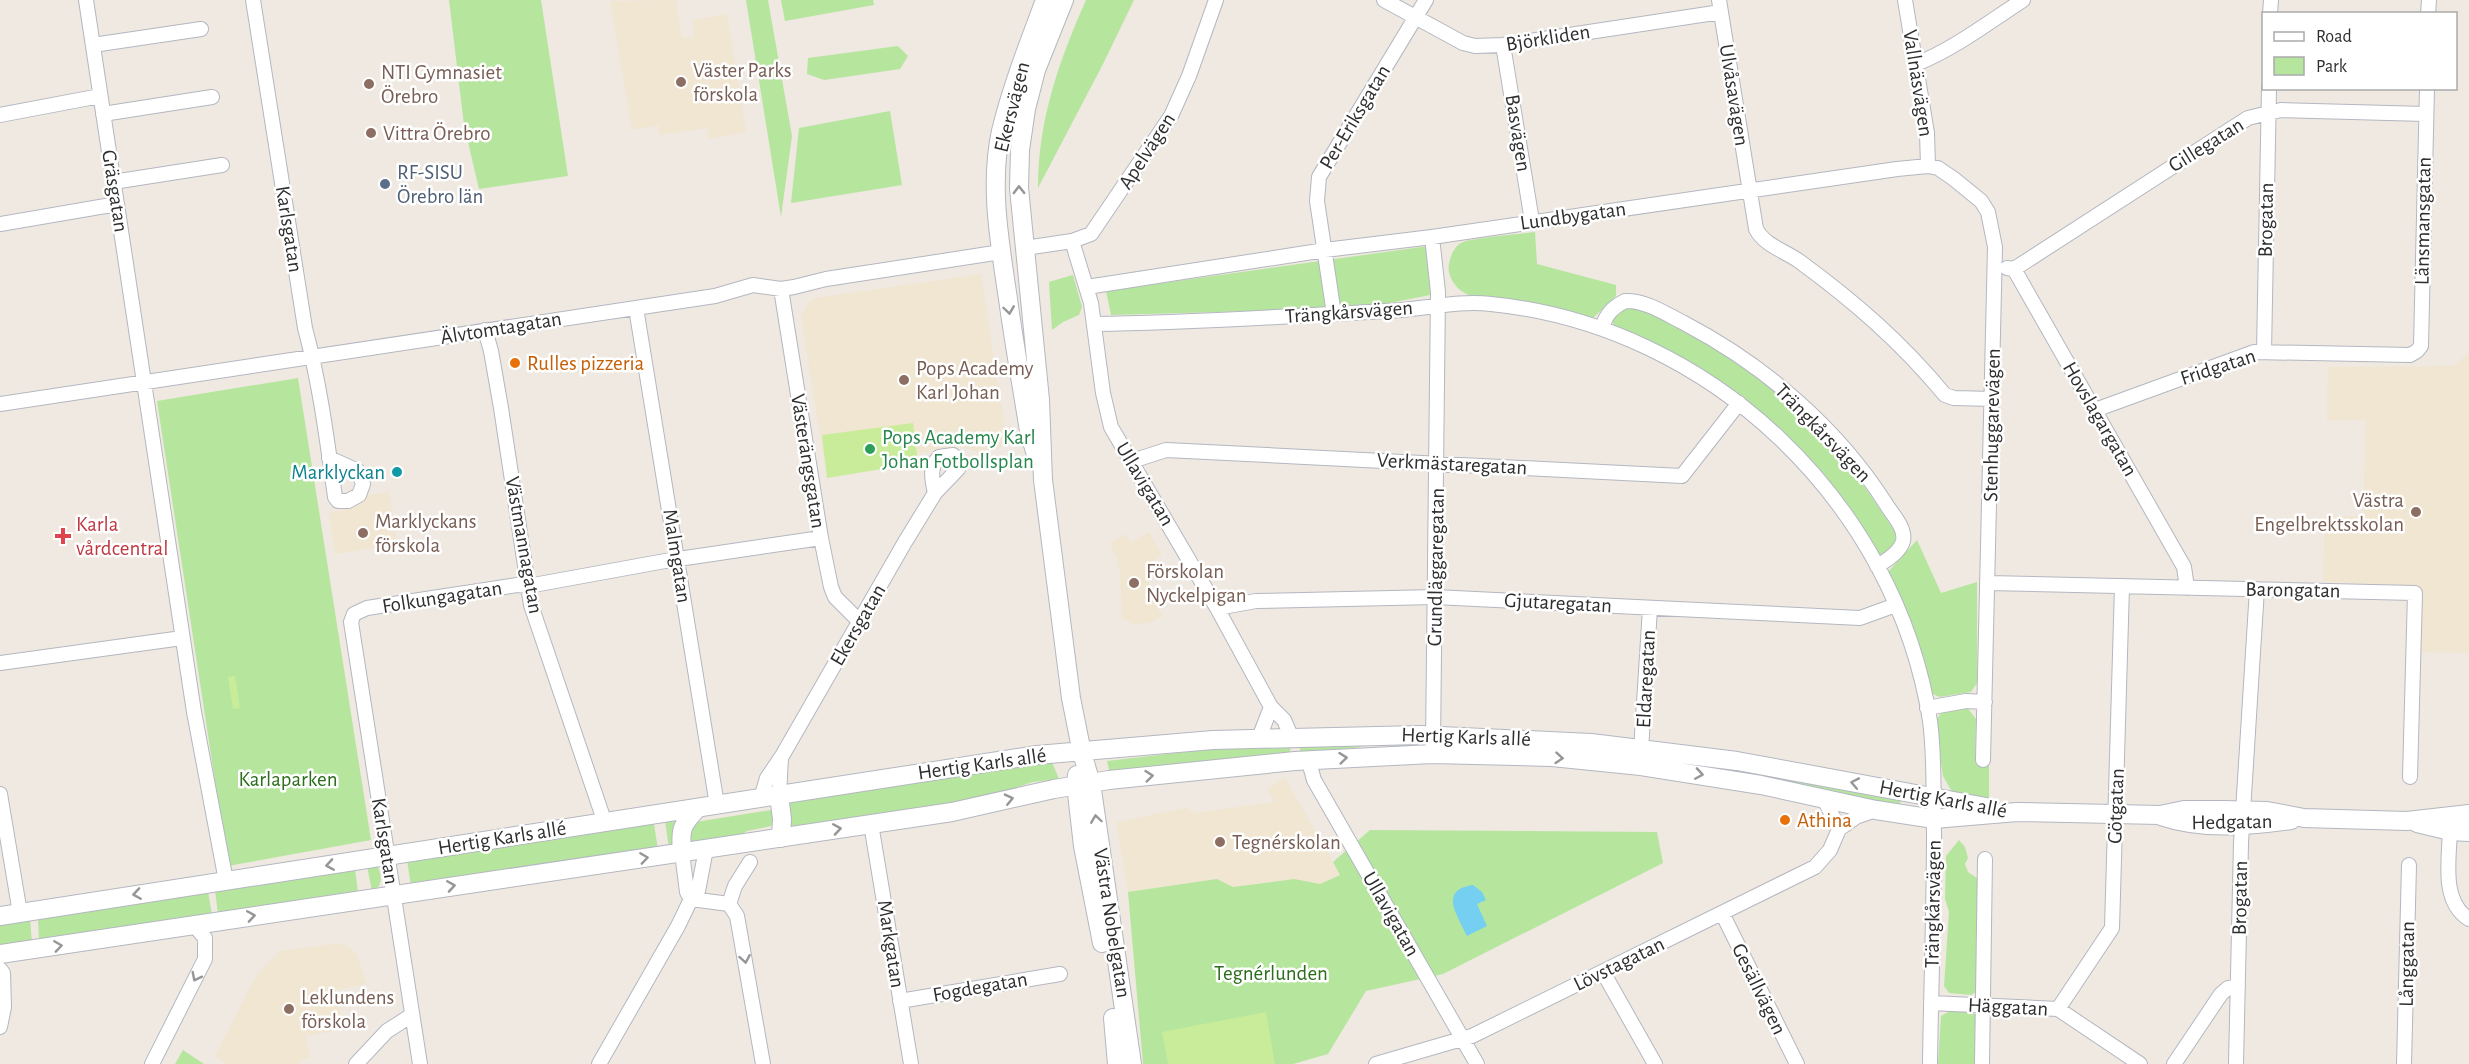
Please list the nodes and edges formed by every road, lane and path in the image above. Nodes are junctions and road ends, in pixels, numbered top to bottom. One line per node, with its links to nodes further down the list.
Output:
1 (86, 0): 13 (street, Gräsgatan)
2 (253, 0): 48 (street, Karlsgatan)
3 (1045, 0): 35 (main road, Ekersvägen)
4 (1064, 0): 33 (main road, Ekersvägen, one-way to 4)
5 (1216, 0): 32 (street, Apelvägen)
6 (1384, 0): 11 (street, Björkliden)
7 (1426, 0): 11 (street, Per-Eriksgatan)
8 (1905, 0): 15 (street, Vallnäsvägen)
9 (2023, 0): 15 (street)
10 (1720, 6): 14 (street, Björkliden); 27 (street, Ulvåsavägen)
11 (1415, 18): 14 (street, Björkliden); 34 (street, Per-Eriksgatan)
12 (201, 29): 13 (street)
13 (93, 45): 18 (street, Gräsgatan)
14 (1503, 45): 29 (street, Basvägen)
15 (1916, 64): 25 (street, Vallnäsvägen)
16 (2269, 90): 20 (street, Brogatan)
17 (2427, 90): 22 (street, Länsmansgatan)
18 (100, 96): 21 (street, Gräsgatan); 23 (street)
19 (212, 96): 21 (street)
20 (2268, 113): 22 (street, Gillegatan); 37 (street, Gillegatan); 47 (street, Brogatan)
21 (103, 114): 26 (street, Gräsgatan)
22 (2426, 114): 46 (street, Länsmansgatan)
23 (0, 115)
24 (222, 165): 26 (street)
25 (1928, 166): 27 (street, Lundbygatan); 36 (street)
26 (113, 182): 28 (street, Gräsgatan)
27 (1750, 191): 29 (street, Lundbygatan); 50 (street, Ulvåsavägen)
28 (117, 204): 30 (street); 49 (street, Gräsgatan)
29 (1532, 221): 31 (street, Lundbygatan)
30 (0, 224)
31 (1432, 237): 34 (street, Lundbygatan); 40 (street, Grundläggaregatan)
32 (1072, 241): 33 (street, Apelvägen); 38 (street, Ullavigatan)
33 (1025, 248): 35 (main road); 57 (main road)
34 (1325, 250): 38 (street, Lundbygatan); 42 (street, Per-Eriksgatan)
35 (1001, 252): 39 (street, Älvtomtagatan); 57 (main road, one-way to 57)
36 (1996, 267): 37 (street); 50 (street, Stenhuggarevägen)
37 (2014, 269): 53 (street, Hovslagargatan)
38 (1087, 287): 43 (street, Ullavigatan)
39 (781, 289): 41 (street, Älvtomtagatan); 59 (street, Västerängsgatan)
40 (1438, 305): 42 (street, Trängkårsvägen); 44 (street, Trängkårsvägen); 56 (street, Grundläggaregatan)
41 (636, 308): 45 (street, Älvtomtagatan); 60 (street, Malmgatan)
42 (1334, 314): 43 (street, Trängkårsvägen)
43 (1094, 324): 55 (street, Ullavigatan)
44 (1602, 328): 51 (street, Trängkårsvägen); 61 (street, Trängkårsvägen)
45 (485, 330): 48 (street, Älvtomtagatan); 63 (street, Västmannagatan)
46 (2417, 351): 47 (street, Fridgatan)
47 (2264, 352): 53 (street, Fridgatan)
48 (313, 357): 49 (street, Älvtomtagatan); 54 (street, Karlsgatan)
49 (144, 382): 52 (street, Älvtomtagatan); 73 (street)
50 (1992, 399): 62 (street, Stenhuggarevägen)
51 (1738, 403): 56 (street, Verkmästaregatan); 61 (street, Trängkårsvägen)
52 (0, 404)
53 (2094, 410): 65 (street, Hovslagargatan)
54 (329, 458)
55 (1132, 461): 56 (street, Verkmästaregatan); 69 (street, Ullavigatan)
56 (1437, 464): 67 (street, Grundläggaregatan)
57 (1043, 480): 81 (main road)
58 (935, 493): 72 (street, Ekersgatan)
59 (821, 538): 60 (street, Folkungagatan); 72 (street, Västerängsgatan)
60 (678, 559): 63 (street, Folkungagatan); 94 (street, Malmgatan)
61 (1877, 566): 68 (street, Trängkårsvägen)
62 (1988, 583): 64 (street, Barongatan); 75 (street)
63 (528, 586): 71 (street, Folkungagatan); 103 (street, Västmannagatan)
64 (2122, 586): 65 (street, Barongatan); 98 (street, Götgatan)
65 (2187, 588): 66 (street, Barongatan)
66 (2257, 589): 87 (street, Barongatan); 100 (street, Brogatan)
67 (1435, 597): 69 (street, Gjutaregatan); 70 (street, Gjutaregatan); 78 (street, Grundläggaregatan)
68 (1896, 605): 70 (street, Gjutaregatan); 77 (street, Trängkårsvägen)
69 (1217, 608): 76 (street, Ullavigatan)
70 (1650, 608): 84 (street, Eldaregatan)
71 (352, 618): 111 (street, Karlsgatan)
72 (860, 622): 83 (street, Ekersgatan)
73 (182, 638): 74 (street); 115 (street)
74 (0, 663)
75 (1985, 702): 77 (street); 85 (street)
76 (1271, 707): 79 (street, Ullavigatan); 80 (street)
77 (1928, 708): 92 (street, Trängkårsvägen)
78 (1434, 735): 79 (main road, Hertig Karls allé); 82 (street, Grundläggaregatan); 84 (main road, Hertig Karls allé)
79 (1291, 736): 80 (main road, Hertig Karls allé)
80 (1260, 738): 81 (main road, Hertig Karls allé)
81 (1082, 753): 88 (main road); 90 (main road, Hertig Karls allé)
82 (1432, 754): 84 (main road, Hertig Karls allé, one-way to 84); 86 (main road, Hertig Karls allé, one-way to 82)
83 (782, 756): 90 (street, Ekersgatan); 91 (street, Ekersgatan)
84 (1641, 758): 92 (main road, Hertig Karls allé, one-way to 84); 93 (main road, Hertig Karls allé, one-way to 93)
85 (1983, 760)
86 (1309, 762): 88 (main road, Hertig Karls allé, one-way to 86); 135 (street, Ullavigatan)
87 (2410, 777)
88 (1083, 784): 104 (main road, Hertig Karls allé, one-way to 88); 142 (main road, Västra Nobelgatan); 143 (main road, Västra Nobelgatan, one-way to 88)
89 (0, 794): 119 (street)
90 (779, 795): 91 (main road, Hertig Karls allé); 108 (main road)
91 (760, 798): 94 (main road, Hertig Karls allé)
92 (1933, 798): 97 (main road, Hertig Karls allé); 101 (street, Trängkårsvägen)
93 (1824, 799): 96 (main road, Hertig Karls allé); 105 (street)
94 (717, 805): 95 (main road, Hertig Karls allé)
95 (698, 808): 103 (main road, Hertig Karls allé); 110 (main road)
96 (1876, 810): 101 (main road, Hertig Karls allé); 105 (street)
97 (2017, 812): 98 (main road, Hedgatan); 101 (main road, Hertig Karls allé)
98 (2115, 814): 100 (main road, Hedgatan); 132 (street, Götgatan)
99 (2469, 815): 102 (main road, Hedgatan); 106 (main road)
100 (2244, 817): 102 (main road, Hedgatan); 128 (street, Brogatan)
101 (1934, 819): 130 (street, Trängkårsvägen)
102 (2407, 821): 106 (main road, Hedgatan)
103 (605, 823): 111 (main road, Hertig Karls allé)
104 (871, 824): 108 (main road, Hertig Karls allé, one-way to 104); 129 (street, Markgatan)
105 (1839, 829): 120 (street, Lövstagatan)
106 (2450, 831): 107 (main road, Hedgatan); 122 (street)
107 (2469, 832)
108 (781, 838): 109 (main road, Hertig Karls allé)
109 (706, 849): 110 (main road, Hertig Karls allé); 117 (street)
110 (682, 853): 116 (main road, Hertig Karls allé, one-way to 110); 117 (street)
111 (387, 856): 115 (main road, Hertig Karls allé, one-way to 115); 116 (street, Karlsgatan)
112 (1984, 859): 131 (street)
113 (750, 861): 118 (street)
114 (2409, 865): 153 (street, Långgatan)
115 (226, 880): 119 (main road, Hertig Karls allé, one-way to 119)
116 (393, 895): 123 (main road, Hertig Karls allé, one-way to 116); 133 (street, Karlsgatan)
117 (691, 899): 118 (street); 139 (street)
118 (729, 904): 140 (street, one-way to 140)
119 (20, 913): 121 (main road, Hertig Karls allé)
120 (1722, 913): 126 (street, Lövstagatan); 147 (street, Gesällvägen)
121 (0, 916)
122 (2469, 919)
123 (194, 925): 124 (main road, Hertig Karls allé, one-way to 123); 136 (street, one-way to 136)
124 (0, 954)
125 (0, 969): 134 (street)
126 (1603, 972): 135 (street, Lövstagatan); 146 (street)
127 (1060, 974): 129 (street, Fogdegatan)
128 (2238, 986): 151 (street); 152 (street, Brogatan)
129 (900, 1001): 141 (street, Markgatan)
130 (1931, 1003): 131 (street, Häggatan); 148 (street, Trängkårsvägen)
131 (1983, 1005): 132 (street, Häggatan); 149 (street)
132 (2058, 1009): 150 (street, Häggatan)
133 (412, 1015): 137 (street); 138 (street, Karlsgatan)
134 (0, 1027)
135 (1463, 1039): 144 (street, Lövstagatan); 145 (street, Ullavigatan)
136 (152, 1064)
137 (356, 1064)
138 (420, 1064)
139 (599, 1064)
140 (763, 1064)
141 (911, 1064)
142 (1117, 1064)
143 (1132, 1064)
144 (1376, 1064)
145 (1477, 1064)
146 (1655, 1064)
147 (1797, 1064)
148 (1930, 1064)
149 (1982, 1064)
150 (2140, 1064)
151 (2174, 1064)
152 (2236, 1064)
153 (2404, 1064)

